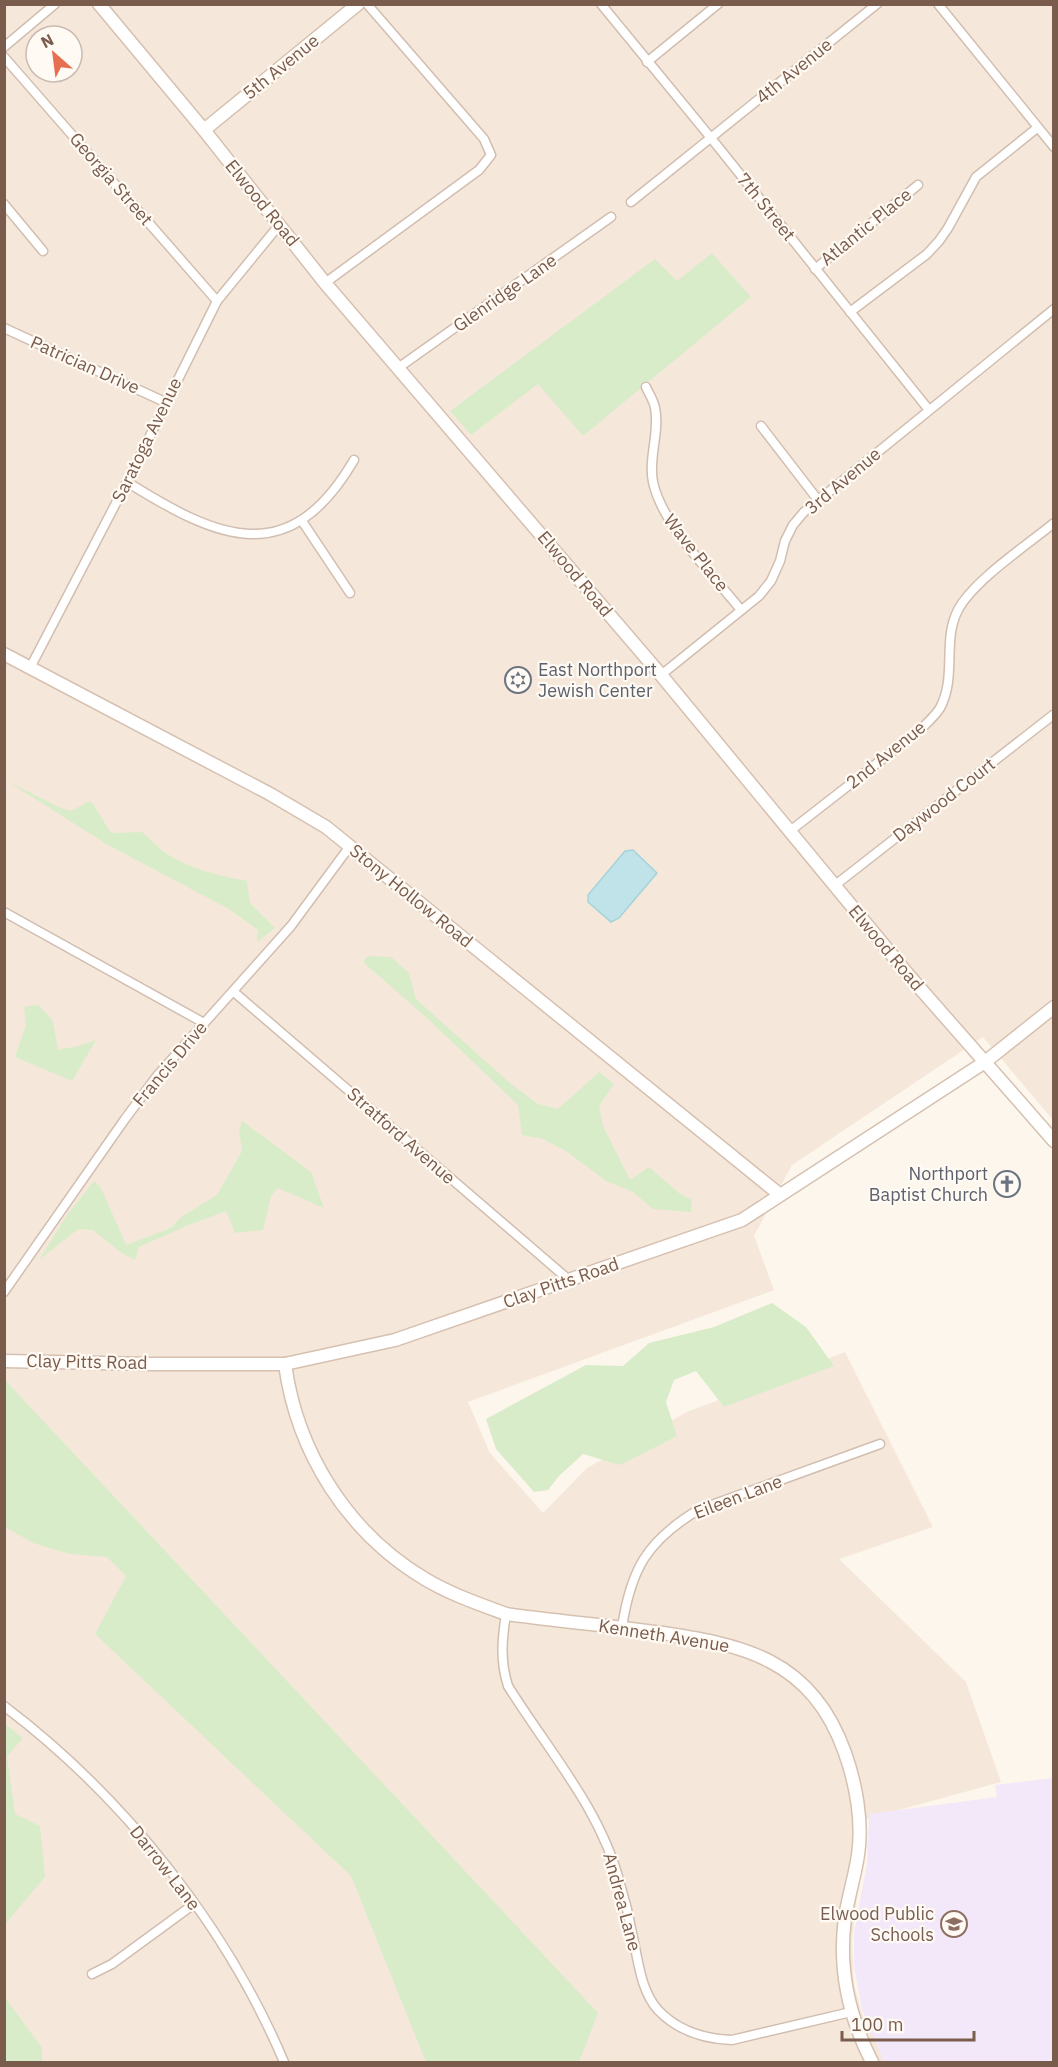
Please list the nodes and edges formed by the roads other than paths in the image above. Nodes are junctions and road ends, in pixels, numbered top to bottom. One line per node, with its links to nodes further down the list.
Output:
1 (55, 4): 9 (street)
2 (99, 4): 13 (street, Elwood Road)
3 (358, 4): 13 (street, 5th Avenue)
4 (367, 4): 23 (street)
5 (601, 4): 11 (street, 7th Street)
6 (718, 4): 11 (street)
7 (877, 4): 14 (street, 4th Avenue)
8 (938, 4): 12 (street)
9 (4, 47)
10 (4, 57): 24 (street, Georgia Street)
11 (647, 62): 14 (street, 7th Street)
12 (1037, 128): 15 (street); 26 (street)
13 (204, 130): 20 (street, Elwood Road)
14 (711, 138): 17 (street); 22 (street, 7th Street)
15 (1053, 147)
16 (918, 185): 22 (street, Atlantic Place)
17 (631, 202)
18 (4, 204): 21 (street)
19 (611, 217): 28 (street, Glenridge Lane)
20 (280, 224): 23 (street, Elwood Road); 24 (street, Saratoga Avenue)
21 (43, 252)
22 (815, 269): 26 (street, 7th Street)
23 (325, 283): 28 (street, Elwood Road)
24 (217, 301): 30 (street, Saratoga Avenue)
25 (1053, 309): 31 (street, 3rd Avenue)
26 (850, 312): 31 (street, 7th Street)
27 (4, 328): 30 (street, Patrician Drive)
28 (398, 368): 42 (street, Elwood Road)
29 (646, 387): 39 (street, Wave Place)
30 (165, 402): 34 (street, Saratoga Avenue)
31 (929, 410): 35 (street, 3rd Avenue)
32 (761, 426): 35 (street)
33 (354, 460): 36 (street)
34 (127, 482): 36 (street); 41 (street, Saratoga Avenue)
35 (818, 500): 39 (street, 3rd Avenue)
36 (302, 521): 38 (street)
37 (1053, 523): 44 (street, 2nd Avenue)
38 (350, 593)
39 (741, 610): 42 (street, 3rd Avenue)
40 (4, 654): 41 (street, Stony Hollow Road)
41 (31, 666): 45 (street, Stony Hollow Road)
42 (661, 675): 44 (street, Elwood Road)
43 (1053, 715): 46 (street, Daywood Court)
44 (789, 831): 46 (street, Elwood Road)
45 (350, 846): 48 (street, Francis Drive); 53 (street, Stony Hollow Road)
46 (834, 886): 51 (street, Elwood Road)
47 (4, 912): 50 (street)
48 (234, 992): 50 (street, Francis Drive); 54 (street, Stratford Avenue)
49 (1053, 1007): 51 (street, Clay Pitts Road)
50 (204, 1023): 55 (street, Francis Drive)
51 (985, 1062): 52 (street, Elwood Road); 53 (street, Clay Pitts Road)
52 (1053, 1142)
53 (779, 1194): 54 (street, Clay Pitts Road)
54 (569, 1280): 57 (street, Clay Pitts Road)
55 (4, 1292)
56 (4, 1361): 57 (street, Clay Pitts Road)
57 (285, 1364): 59 (street, Kenneth Avenue)
58 (880, 1444): 60 (street, Eileen Lane)
59 (506, 1614): 60 (street, Kenneth Avenue); 64 (street, Andrea Lane)
60 (622, 1627): 64 (street, Kenneth Avenue)
61 (4, 1706): 62 (street, Darrow Lane)
62 (194, 1904): 63 (street); 65 (street, Darrow Lane)
63 (92, 1974)
64 (851, 2012): 66 (street, Kenneth Avenue)
65 (284, 2062)
66 (872, 2062)

